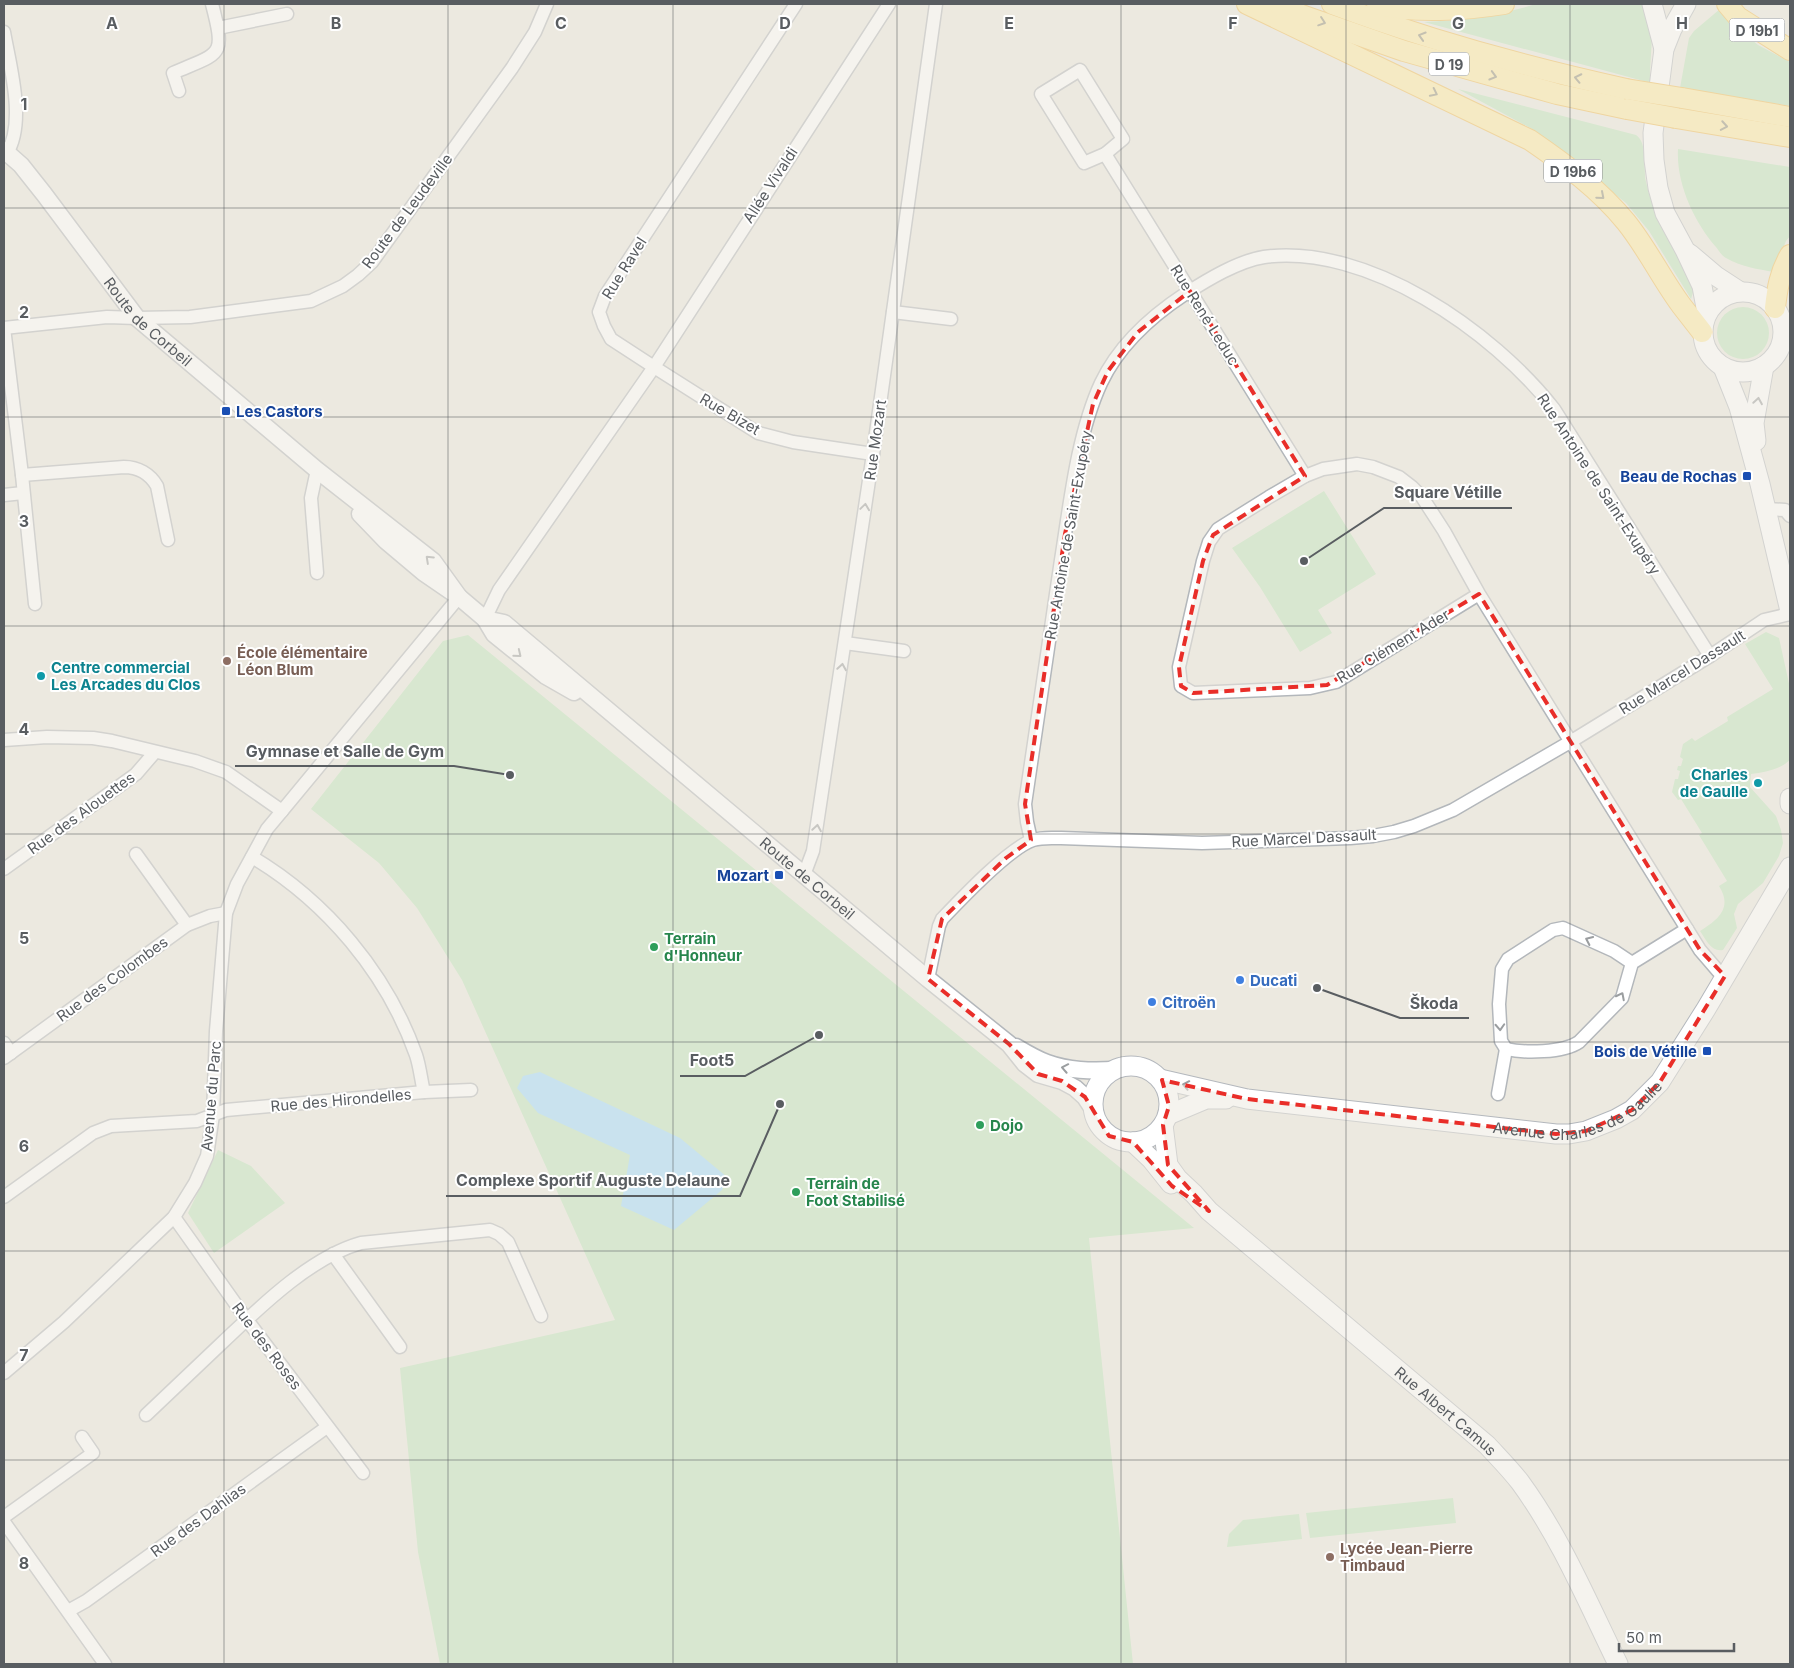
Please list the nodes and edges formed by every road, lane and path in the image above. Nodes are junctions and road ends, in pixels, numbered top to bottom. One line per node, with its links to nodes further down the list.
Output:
1 (212, 4): 15 (street)
2 (547, 4): 30 (street, Route de Leudeville)
3 (796, 4): 35 (street, Rue Ravel)
4 (889, 4): 35 (street, Allée Vivaldi)
5 (936, 4): 29 (street, Rue Mozart)
6 (1247, 4): 32 (main road, D 19b6, one-way to 32)
7 (1276, 4): 21 (main road, D 19, one-way to 21, bridge)
8 (1332, 4): 20 (main road, D 19, one-way to 8, bridge)
9 (1377, 4): 10 (main road)
10 (1504, 4)
11 (1652, 4): 17 (main road)
12 (1686, 4): 17 (main road)
13 (1728, 4): 18 (main road, D 19b1)
14 (287, 14): 15 (street)
15 (218, 28): 19 (street)
16 (4, 32): 22 (street)
17 (1664, 48): 24 (main road)
18 (1790, 50)
19 (179, 91)
20 (1790, 117)
21 (1790, 137)
22 (5, 152): 30 (street, Route de Corbeil)
23 (1105, 154): 23 (street); 26 (street, Rue René Leduc)
24 (1685, 250): 27 (main road); 32 (main road)
25 (1790, 255): 28 (main road)
26 (1190, 291): 40 (street, Rue René Leduc); 55 (street, Rue Antoine de Saint-Exupéry); 62 (street, Rue Antoine de Saint-Exupéry)
27 (1739, 291): 28 (main road); 32 (main road)
28 (1775, 308): 34 (main road)
29 (893, 312): 31 (street); 37 (street, Rue Mozart)
30 (137, 318): 33 (street, Route de Leudeville); 38 (street, Route de Corbeil)
31 (950, 319)
32 (1704, 323): 36 (main road)
33 (4, 328): 39 (street)
34 (1764, 366): 36 (main road); 41 (main road, one-way to 34)
35 (654, 367): 37 (street, Rue Bizet); 52 (street)
36 (1723, 367): 41 (main road)
37 (873, 454): 53 (street, Rue Mozart, one-way to 37)
38 (317, 470): 47 (street); 49 (street, Route de Corbeil)
39 (22, 475): 42 (street); 46 (street)
40 (1305, 476): 48 (street, Rue Clément Ader); 48 (street, Rue Clément Ader)
41 (1760, 484): 44 (main road)
42 (23, 493): 43 (street); 50 (street)
43 (4, 495)
44 (1766, 509): 45 (street); 51 (main road)
45 (1790, 516)
46 (168, 540)
47 (317, 573)
48 (1479, 594): 57 (street, Rue Clément Ader)
49 (459, 597): 52 (street, Route de Corbeil); 61 (street, Avenue du Parc)
50 (35, 604)
51 (1790, 613): 55 (street, Rue Marcel Dassault)
52 (485, 619): 67 (street, Route de Corbeil)
53 (845, 643): 54 (street); 67 (street, Rue Mozart, one-way to 53)
54 (904, 651)
55 (1710, 656): 57 (street, Rue Marcel Dassault)
56 (4, 740): 58 (street)
57 (1570, 742): 62 (street, Rue Marcel Dassault); 70 (street, Rue Clément Ader)
58 (155, 752): 61 (street); 65 (street, Rue des Alouettes)
59 (1790, 798): 60 (main road)
60 (1790, 804)
61 (282, 810): 64 (street, Avenue du Parc)
62 (1032, 840): 73 (street, Rue Marcel Dassault)
63 (136, 854): 69 (street)
64 (252, 857): 68 (street, Avenue du Parc); 80 (street)
65 (4, 869)
66 (1790, 870): 72 (main road, Avenue Charles de Gaulle)
67 (804, 875): 73 (street, Route de Corbeil)
68 (226, 913): 69 (street, Rue des Colombes); 84 (street, Avenue du Parc)
69 (186, 925): 76 (street, Rue des Colombes)
70 (1687, 929): 71 (street); 72 (street, Rue Clément Ader)
71 (1632, 963): 75 (street, one-way to 71); 75 (street, one-way to 75)
72 (1725, 976): 82 (main road, Avenue Charles de Gaulle)
73 (928, 979): 74 (street, Route de Corbeil)
74 (1009, 1044): 77 (street, Route de Corbeil, one-way to 74); 83 (street, Route de Corbeil)
75 (1506, 1049): 81 (street)
76 (6, 1051)
77 (1114, 1070): 78 (main road); 83 (main road)
78 (1160, 1079): 82 (main road, Avenue Charles de Gaulle, one-way to 78); 85 (main road)
79 (471, 1090): 80 (street, Rue des Hirondelles)
80 (424, 1092): 84 (street, Rue des Hirondelles)
81 (1498, 1094)
82 (1247, 1099): 85 (main road, Avenue Charles de Gaulle)
83 (1093, 1109): 86 (main road)
84 (212, 1115): 87 (street, Rue des Hirondelles); 89 (street, Avenue du Parc)
85 (1165, 1120): 86 (main road); 88 (main road, Rue Albert Camus)
86 (1133, 1142): 88 (main road, Rue Albert Camus)
87 (4, 1197)
88 (1209, 1211): 103 (main road, Rue Albert Camus)
89 (174, 1217): 92 (street, Rue des Roses); 94 (street, Avenue du Parc)
90 (333, 1254): 91 (street); 92 (street); 93 (street)
91 (541, 1316)
92 (247, 1320): 95 (street); 96 (street, Rue des Roses)
93 (400, 1346)
94 (4, 1372)
95 (146, 1415)
96 (327, 1427): 98 (street, Rue des Roses); 101 (street, Rue des Dahlias)
97 (82, 1437): 99 (street)
98 (363, 1472)
99 (4, 1517)
100 (4, 1522): 101 (street)
101 (68, 1612): 102 (street)
102 (105, 1664)
103 (1618, 1664)

